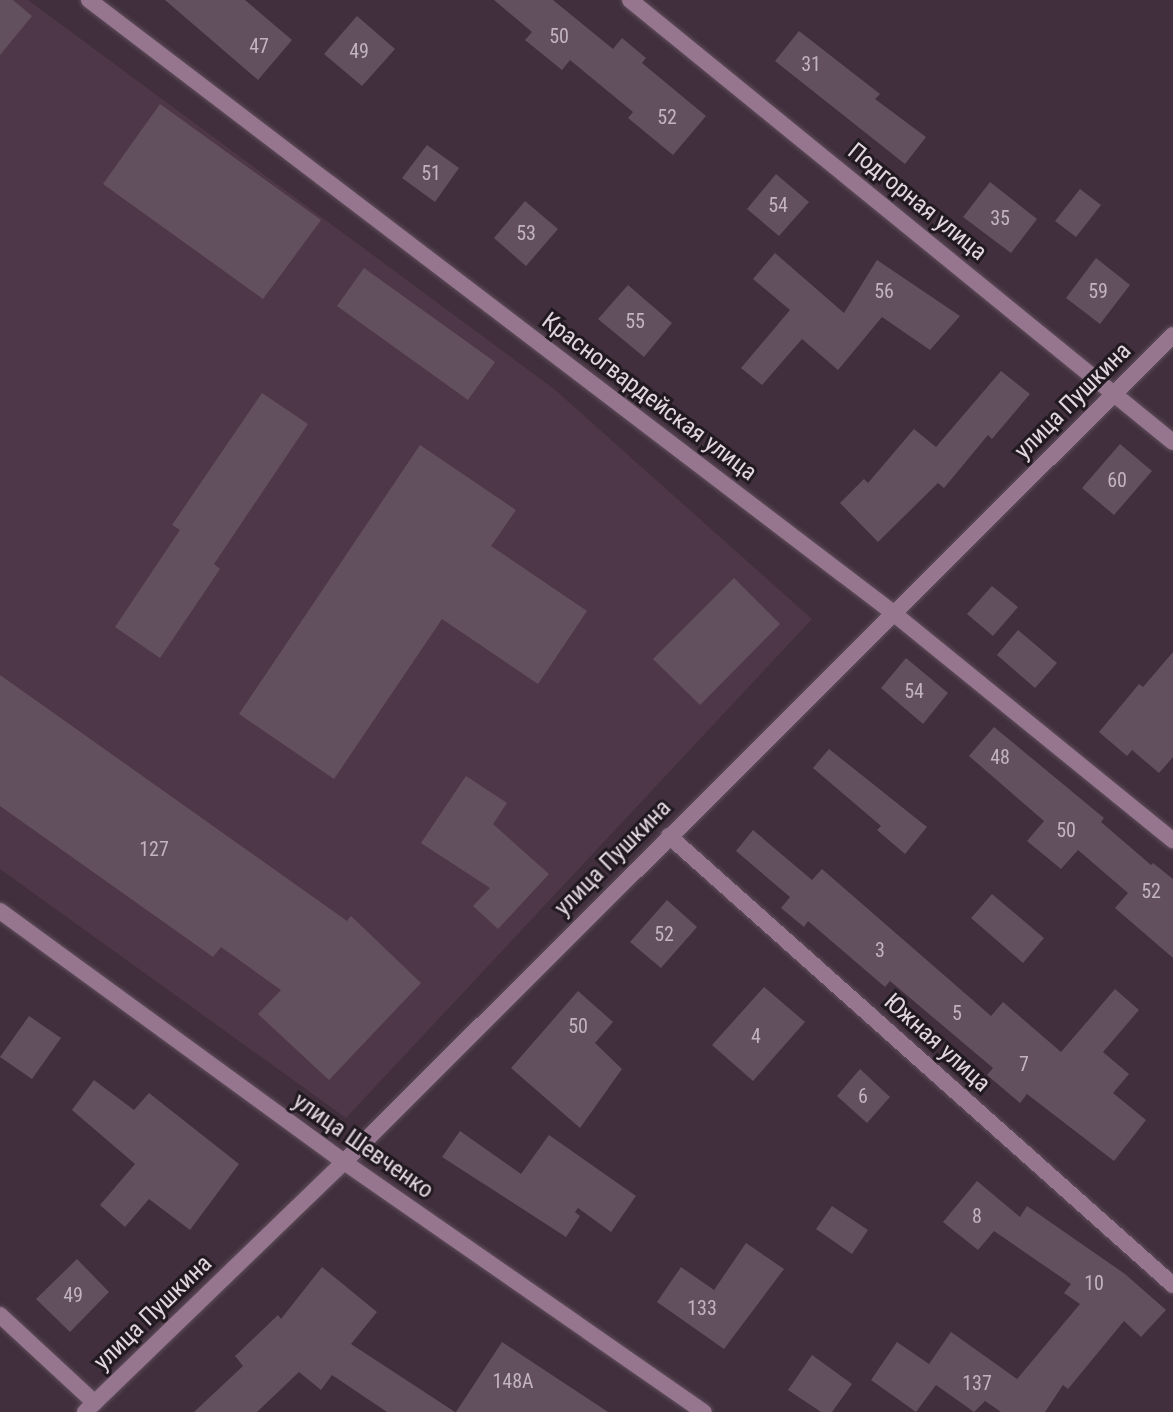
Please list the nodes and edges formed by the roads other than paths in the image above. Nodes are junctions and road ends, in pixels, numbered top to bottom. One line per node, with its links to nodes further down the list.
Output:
1 (89, 0): 6 (street, Красногвардейская улица)
2 (630, 0): 4 (street, Подгорная улица)
3 (1173, 335): 4 (street, улица Пушкина)
4 (1115, 394): 5 (street, Подгорная улица); 6 (street, улица Пушкина)
5 (1173, 442)
6 (892, 612): 7 (street, улица Пушкина); 8 (street, Красногвардейская улица)
7 (669, 836): 10 (street, улица Пушкина); 11 (street, Южная улица)
8 (1173, 840)
9 (0, 911): 10 (street, улица Шевченко)
10 (344, 1162): 13 (street, улица Пушкина); 14 (street, улица Шевченко)
11 (1173, 1285)
12 (0, 1315): 13 (street)
13 (90, 1407)
14 (704, 1412)

